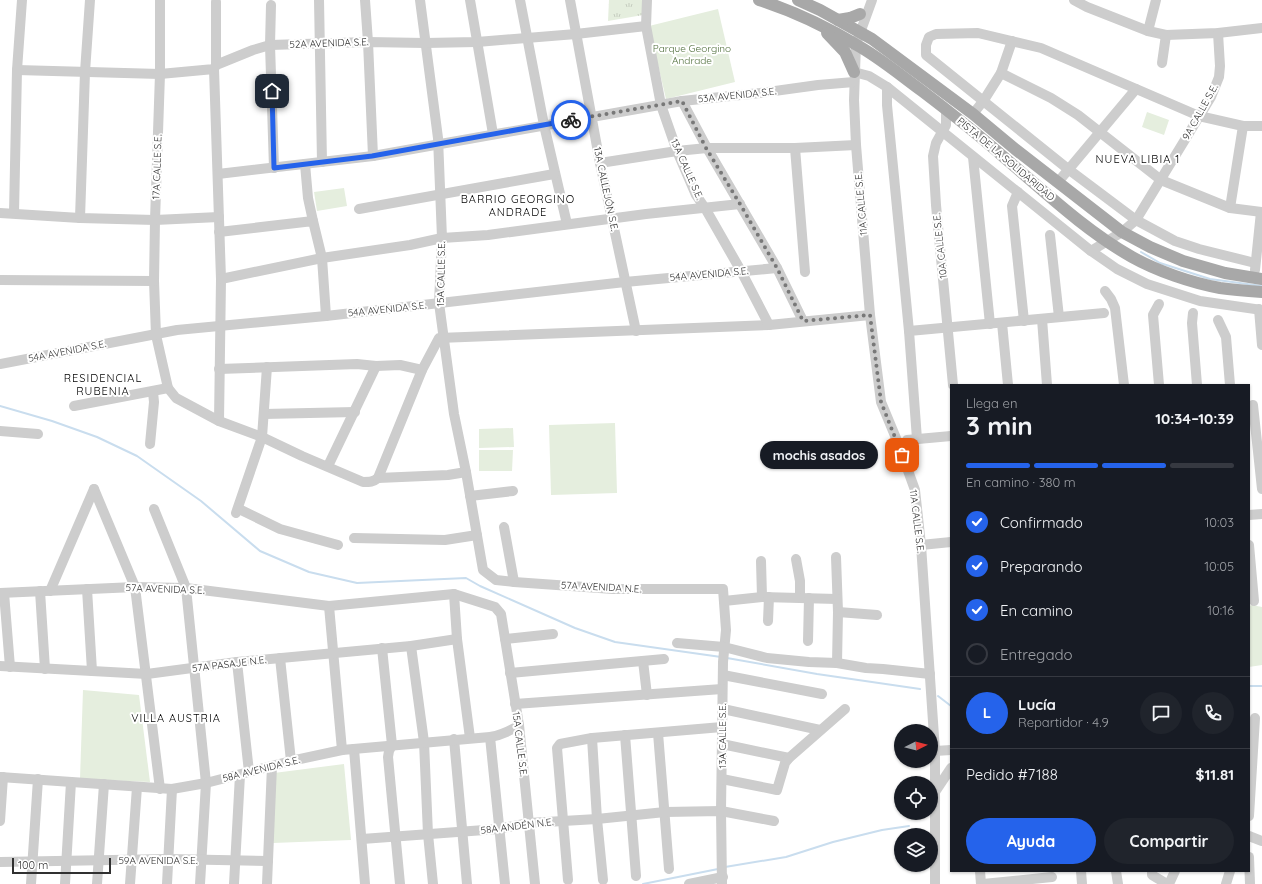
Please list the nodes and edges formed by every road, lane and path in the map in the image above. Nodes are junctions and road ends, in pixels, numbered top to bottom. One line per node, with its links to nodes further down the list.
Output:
1 (22, 0): 41 (street)
2 (90, 0): 42 (street)
3 (160, 0): 44 (street, 17A CALLE S.E.)
4 (319, 0): 35 (street)
5 (365, 0): 33 (street)
6 (420, 0): 36 (street, 15A CALLE S.E.)
7 (470, 0): 34 (street)
8 (520, 0): 30 (street)
9 (570, 0): 28 (street, 13A CALLEJÓN S.E.)
10 (647, 0): 23 (street, 13A CALLE S.E.)
11 (759, 0): 22 (main road, PISTA DE LA SOLIDARIDAD)
12 (798, 0): 21 (main road, PISTA DE LA SOLIDARIDAD)
13 (865, 0): 20 (street, 11A CALLE S.E.)
14 (872, 0): 20 (street, 11A CALLE S.E.)
15 (880, 0): 20 (street)
16 (1074, 0): 26 (street)
17 (1156, 0): 26 (street)
18 (216, 2): 40 (street)
19 (272, 5): 38 (street)
20 (864, 16): 21 (main road); 25 (street, 11A CALLE S.E.); 31 (main road)
21 (838, 20): 25 (main road, PISTA DE LA SOLIDARIDAD)
22 (816, 23): 37 (main road, PISTA DE LA SOLIDARIDAD); 45 (main road)
23 (646, 26): 28 (street, 52A AVENIDA S.E.); 50 (street, 13A CALLE S.E.)
24 (1262, 28): 27 (street)
25 (857, 30): 31 (main road, PISTA DE LA SOLIDARIDAD); 37 (street, 11A CALLE S.E.)
26 (1148, 31): 29 (street)
27 (1218, 33): 29 (street); 54 (street, 9A CALLE S.E.)
28 (576, 34): 30 (street, 52A AVENIDA S.E.); 53 (street, 13A CALLEJÓN S.E.)
29 (1166, 35): 39 (street)
30 (527, 37): 34 (street, 52A AVENIDA S.E.); 55 (street)
31 (872, 39): 52 (main road, PISTA DE LA SOLIDARIDAD)
32 (1012, 41): 43 (street); 47 (street); 48 (street)
33 (368, 42): 35 (street, 52A AVENIDA S.E.); 36 (street, 52A AVENIDA S.E.); 66 (street)
34 (478, 42): 36 (street, 52A AVENIDA S.E.); 60 (street)
35 (319, 43): 38 (street, 52A AVENIDA S.E.); 68 (street)
36 (425, 43): 61 (street, 15A CALLE S.E.)
37 (856, 44): 45 (street, 11A CALLE S.E.); 51 (main road, PISTA DE LA SOLIDARIDAD)
38 (270, 45): 40 (street, 52A AVENIDA S.E.); 71 (street)
39 (1162, 63)
40 (215, 67): 44 (street, 52A AVENIDA S.E.); 73 (street)
41 (17, 70): 42 (street, 52A AVENIDA S.E.); 85 (street)
42 (85, 72): 44 (street, 52A AVENIDA S.E.); 87 (street)
43 (1001, 72): 48 (street); 59 (street)
44 (160, 74): 89 (street, 17A CALLE S.E.)
45 (854, 77): 46 (street); 49 (street, 53A AVENIDA S.E.); 62 (street, 11A CALLE S.E.)
46 (887, 87): 58 (street); 129 (street)
47 (1136, 89): 54 (street); 59 (street)
48 (984, 100): 52 (street); 72 (street)
49 (682, 101): 50 (street, 53A AVENIDA S.E.); 63 (street)
50 (661, 105): 53 (street, 53A AVENIDA S.E.); 65 (street, 13A CALLE S.E.)
51 (946, 109): 58 (street, 10A CALLE S.E.); 97 (main road, PISTA DE LA SOLIDARIDAD)
52 (973, 114): 76 (main road, PISTA DE LA SOLIDARIDAD)
53 (592, 116): 55 (street, 53A AVENIDA S.E.); 69 (street, 13A CALLEJÓN S.E.)
54 (1199, 116): 56 (street); 75 (street, 9A CALLE S.E.)
55 (544, 125): 60 (street, 53A AVENIDA S.E.); 74 (street)
56 (1243, 126): 57 (street); 81 (street)
57 (1262, 126)
58 (943, 131): 67 (street); 127 (street, 10A CALLE S.E.)
59 (1099, 132): 72 (street); 75 (street)
60 (493, 134): 61 (street, 53A AVENIDA S.E.)
61 (438, 144): 66 (street, 53A AVENIDA S.E.); 78 (street, 15A CALLE S.E.)
62 (856, 145): 64 (street); 116 (street, 11A CALLE S.E.)
63 (706, 148): 64 (street); 65 (street); 79 (street)
64 (795, 148): 103 (street)
65 (677, 151): 69 (street); 80 (street, 13A CALLE S.E.)
66 (372, 156): 68 (street, 53A AVENIDA S.E.)
67 (973, 157): 77 (street); 124 (street)
68 (322, 162): 70 (street, 53A AVENIDA S.E.)
69 (600, 163): 88 (street, 13A CALLEJÓN S.E.)
70 (305, 164): 71 (street, 53A AVENIDA S.E.); 91 (street)
71 (274, 168): 73 (street, 53A AVENIDA S.E.)
72 (1068, 169): 76 (street); 90 (street)
73 (218, 174): 86 (street)
74 (554, 174): 78 (street); 92 (street)
75 (1161, 180): 81 (street); 90 (street, 9A CALLE S.E.)
76 (1058, 182): 94 (main road, PISTA DE LA SOLIDARIDAD)
77 (1018, 192): 98 (street); 122 (street)
78 (441, 195): 82 (street); 96 (street, 15A CALLE S.E.)
79 (740, 204): 80 (street); 101 (street)
80 (705, 208): 88 (street); 102 (street, 13A CALLE S.E.)
81 (1230, 208): 83 (street)
82 (359, 209)
83 (1261, 212): 100 (street)
84 (0, 213): 85 (street)
85 (14, 213): 87 (street)
86 (219, 217): 89 (street); 93 (street)
87 (80, 218): 89 (street)
88 (612, 218): 92 (street); 108 (street, 13A CALLEJÓN S.E.)
89 (154, 220): 107 (street, 17A CALLE S.E.)
90 (1136, 220): 94 (street, 9A CALLE S.E.); 100 (street)
91 (313, 221): 93 (street); 99 (street)
92 (567, 224): 96 (street)
93 (219, 232): 105 (street)
94 (1122, 232): 97 (street, 9A CALLE S.E.); 104 (main road, PISTA DE LA SOLIDARIDAD)
95 (1050, 235): 118 (street)
96 (442, 238): 99 (street); 111 (street, 15A CALLE S.E.)
97 (1106, 242): 98 (street, 9A CALLE S.E.); 110 (main road, PISTA DE LA SOLIDARIDAD)
98 (1091, 251): 113 (street)
99 (322, 258): 105 (street); 117 (street)
100 (1255, 264): 104 (street)
101 (777, 268): 102 (street, 54A AVENIDA S.E.); 121 (street)
102 (741, 271): 108 (street, 54A AVENIDA S.E.); 125 (street, 13A CALLE S.E.)
103 (805, 272)
104 (1258, 278)
105 (221, 279): 126 (street)
106 (0, 280): 107 (street)
107 (154, 282): 130 (street, 17A CALLE S.E.)
108 (625, 282): 111 (street, 54A AVENIDA S.E.); 128 (street, 13A CALLEJÓN S.E.)
109 (1105, 291): 141 (street)
110 (1262, 292)
111 (439, 303): 117 (street, 54A AVENIDA S.E.); 131 (street, 15A CALLE S.E.)
112 (1159, 304): 142 (street)
113 (1260, 310): 132 (street)
114 (1104, 313): 118 (street)
115 (1193, 313): 143 (street)
116 (870, 315): 121 (street); 171 (street, 11A CALLE S.E.)
117 (326, 316): 126 (street, 54A AVENIDA S.E.)
118 (1058, 317): 119 (street)
119 (1042, 319): 122 (street); 140 (street)
120 (1218, 320): 144 (street)
121 (803, 321): 125 (street)
122 (1024, 321): 123 (street)
123 (1002, 323): 124 (street); 139 (street)
124 (990, 324): 127 (street)
125 (769, 325): 128 (street)
126 (220, 327): 130 (street, 54A AVENIDA S.E.); 136 (street)
127 (948, 328): 129 (street); 138 (street, 10A CALLE S.E.)
128 (636, 331): 131 (street)
129 (909, 331): 154 (street)
130 (156, 335): 133 (street, 54A AVENIDA S.E.); 145 (street, 17A CALLE S.E.)
131 (443, 337): 137 (street); 158 (street, 15A CALLE S.E.)
132 (1262, 346)
133 (0, 364)
134 (376, 366): 135 (street); 137 (street); 149 (street)
135 (267, 367): 136 (street); 150 (street)
136 (219, 369): 151 (street)
137 (422, 370): 159 (street)
138 (953, 384)
139 (1008, 384)
140 (1047, 384)
141 (1124, 384)
142 (1159, 384)
143 (1198, 384)
144 (1230, 384)
145 (168, 388): 146 (street); 151 (street)
146 (153, 392): 148 (street); 156 (street)
147 (1253, 405): 160 (street)
148 (74, 406)
149 (355, 412): 150 (street); 157 (street)
150 (264, 414): 155 (street)
151 (219, 421): 155 (street)
152 (0, 432): 153 (street)
153 (38, 434)
154 (950, 436)
155 (262, 437): 157 (street); 170 (street)
156 (150, 444)
157 (328, 466): 159 (street)
158 (466, 472): 159 (street); 162 (street, 15A CALLE S.E.)
159 (378, 478)
160 (1262, 489)
161 (513, 491): 162 (street)
162 (470, 496): 167 (street, 15A CALLE S.E.)
163 (154, 509): 179 (street)
164 (1262, 514): 165 (street)
165 (1250, 515)
166 (504, 527): 177 (street)
167 (477, 535): 168 (street); 176 (street, 15A CALLE S.E.)
168 (354, 538)
169 (950, 542): 171 (street)
170 (338, 544)
171 (921, 545): 214 (street, 11A CALLE S.E.)
172 (836, 557): 187 (street)
173 (1250, 557): 189 (street)
174 (796, 559): 186 (street)
175 (761, 561): 185 (street)
176 (483, 570): 177 (street, 57A AVENIDA N.E.)
177 (514, 582): 180 (street, 57A AVENIDA N.E.)
178 (136, 587): 179 (street, 57A AVENIDA S.E.); 181 (street, 57A AVENIDA S.E.); 182 (street); 213 (street)
179 (186, 588): 190 (street, 57A AVENIDA S.E.); 209 (street)
180 (722, 588): 188 (street, 13A CALLE S.E.)
181 (87, 589): 182 (street, 57A AVENIDA S.E.); 211 (street)
182 (45, 591): 183 (street, 57A AVENIDA S.E.); 210 (street)
183 (2, 593): 208 (street)
184 (454, 594): 190 (street); 195 (street); 196 (street, 15A CALLE S.E.)
185 (766, 597): 186 (street); 188 (street); 193 (street)
186 (804, 598): 187 (street); 197 (street)
187 (838, 599): 191 (street)
188 (724, 600): 202 (street, 13A CALLE S.E.)
189 (1254, 601)
190 (329, 606): 201 (street)
191 (838, 612): 192 (street); 207 (street)
192 (877, 615)
193 (768, 621)
194 (553, 634): 196 (street)
195 (457, 638): 199 (street, 57A PASAJE N.E.); 230 (street)
196 (505, 639): 212 (street, 15A CALLE S.E.)
197 (808, 641)
198 (677, 643): 202 (street)
199 (411, 646): 200 (street, 57A PASAJE N.E.); 233 (street)
200 (382, 648): 201 (street, 57A PASAJE N.E.); 235 (street)
201 (333, 653): 203 (street, 57A PASAJE N.E.); 237 (street)
202 (724, 654): 207 (street); 215 (street, 13A CALLE S.E.)
203 (280, 658): 206 (street, 57A PASAJE N.E.); 241 (street)
204 (664, 659): 205 (street)
205 (643, 661): 212 (street); 218 (street)
206 (238, 662): 209 (street, 57A PASAJE N.E.); 244 (street)
207 (837, 663): 214 (street)
208 (5, 667): 210 (street, 57A PASAJE N.E.)
209 (193, 668): 213 (street, 57A PASAJE N.E.); 249 (street)
210 (45, 669): 211 (street, 57A PASAJE N.E.)
211 (92, 671): 213 (street, 57A PASAJE N.E.)
212 (510, 673): 219 (street, 15A CALLE S.E.)
213 (147, 674): 253 (street)
214 (930, 674): 223 (street, 11A CALLE S.E.)
215 (723, 675): 216 (street, 13A CALLE S.E.); 217 (street)
216 (722, 690): 218 (street); 220 (street, 13A CALLE S.E.)
217 (822, 694)
218 (647, 695): 219 (street)
219 (515, 704): 224 (street, 15A CALLE S.E.)
220 (723, 709): 225 (street, 13A CALLE S.E.); 226 (street)
221 (845, 709): 226 (street)
222 (1255, 718): 255 (street)
223 (933, 724)
224 (519, 725): 229 (street, 58A AVENIDA S.E.); 264 (street, 15A CALLE S.E.)
225 (722, 727): 227 (street); 234 (street, 13A CALLE S.E.)
226 (820, 730): 240 (street)
227 (658, 733): 228 (street); 257 (street)
228 (625, 735): 231 (street); 258 (street)
229 (490, 737): 230 (street, 58A AVENIDA S.E.); 265 (street)
230 (470, 738): 232 (street, 58A AVENIDA S.E.)
231 (592, 738): 259 (street); 262 (street)
232 (454, 739): 233 (street, 58A AVENIDA S.E.); 266 (street)
233 (424, 742): 235 (street, 58A AVENIDA S.E.); 267 (street)
234 (722, 744): 240 (street); 247 (street, 13A CALLE S.E.)
235 (392, 745): 236 (street, 58A AVENIDA S.E.); 269 (street)
236 (354, 749): 237 (street, 58A AVENIDA S.E.); 270 (street)
237 (342, 750): 241 (street, 58A AVENIDA S.E.)
238 (950, 750): 239 (street)
239 (938, 751)
240 (789, 758): 247 (street)
241 (291, 761): 242 (street, 58A AVENIDA S.E.)
242 (272, 766): 244 (street, 58A AVENIDA S.E.); 279 (street)
243 (950, 770): 252 (street)
244 (244, 773): 249 (street, 58A AVENIDA S.E.); 275 (street)
245 (1, 777): 246 (street, 58A AVENIDA S.E.); 261 (street)
246 (38, 779): 248 (street, 58A AVENIDA S.E.); 276 (street)
247 (722, 779): 256 (street, 13A CALLE S.E.)
248 (71, 782): 250 (street, 58A AVENIDA S.E.); 277 (street)
249 (206, 783): 254 (street, 58A AVENIDA S.E.); 274 (street)
250 (104, 784): 251 (street, 58A AVENIDA S.E.); 278 (street)
251 (137, 787): 253 (street, 58A AVENIDA S.E.); 273 (street)
252 (938, 788)
253 (160, 789): 254 (street, 58A AVENIDA S.E.)
254 (172, 789): 272 (street)
255 (1250, 800)
256 (721, 811): 257 (street, 58A ANDÉN N.E.); 263 (street, 58A ANDÉN N.E.); 289 (street, 13A CALLE S.E.)
257 (665, 812): 258 (street, 58A ANDÉN N.E.); 281 (street)
258 (631, 815): 259 (street, 58A ANDÉN N.E.); 290 (street)
259 (597, 819): 262 (street, 58A ANDÉN N.E.); 294 (street)
260 (935, 820): 310 (street, 11A CALLE S.E.)
261 (0, 821)
262 (563, 821): 264 (street, 58A ANDÉN N.E.); 293 (street)
263 (774, 821)
264 (529, 823): 265 (street, 58A ANDÉN N.E.); 308 (street, 15A CALLE S.E.)
265 (498, 829): 266 (street, 58A ANDÉN N.E.); 307 (street)
266 (463, 832): 267 (street, 58A ANDÉN N.E.); 306 (street)
267 (428, 834): 269 (street, 58A ANDÉN N.E.); 305 (street)
268 (1250, 836): 271 (street)
269 (396, 837): 270 (street, 58A ANDÉN N.E.); 304 (street)
270 (362, 839): 303 (street)
271 (1262, 841)
272 (168, 859): 273 (street, 59A AVENIDA S.E.); 274 (street, 59A AVENIDA S.E.); 299 (street)
273 (132, 860): 278 (street, 59A AVENIDA S.E.); 298 (street)
274 (202, 860): 275 (street, 59A AVENIDA S.E.); 300 (street)
275 (236, 860): 279 (street, 59A AVENIDA S.E.); 301 (street)
276 (32, 861): 277 (street, 59A AVENIDA S.E.); 280 (street, 59A AVENIDA S.E.); 295 (street)
277 (66, 861): 278 (street, 59A AVENIDA S.E.); 296 (street)
278 (99, 861): 297 (street)
279 (268, 861): 302 (street)
280 (0, 862)
281 (669, 869)
282 (980, 872): 311 (street)
283 (1081, 872): 312 (street)
284 (1116, 872): 313 (street)
285 (1152, 872): 314 (street)
286 (1174, 872): 314 (street)
287 (1230, 872): 315 (street)
288 (1250, 872): 316 (street)
289 (722, 874): 309 (street)
290 (636, 876)
291 (1052, 877): 292 (street)
292 (1016, 878): 311 (street)
293 (568, 880)
294 (603, 880)
295 (31, 884)
296 (64, 884)
297 (97, 884)
298 (130, 884)
299 (166, 884)
300 (200, 884)
301 (234, 884)
302 (267, 884)
303 (365, 884)
304 (400, 884)
305 (433, 884)
306 (467, 884)
307 (505, 884)
308 (535, 884)
309 (689, 884)
310 (935, 884)
311 (982, 884)
312 (1082, 884)
313 (1118, 884)
314 (1168, 884)
315 (1226, 884)
316 (1250, 884)

